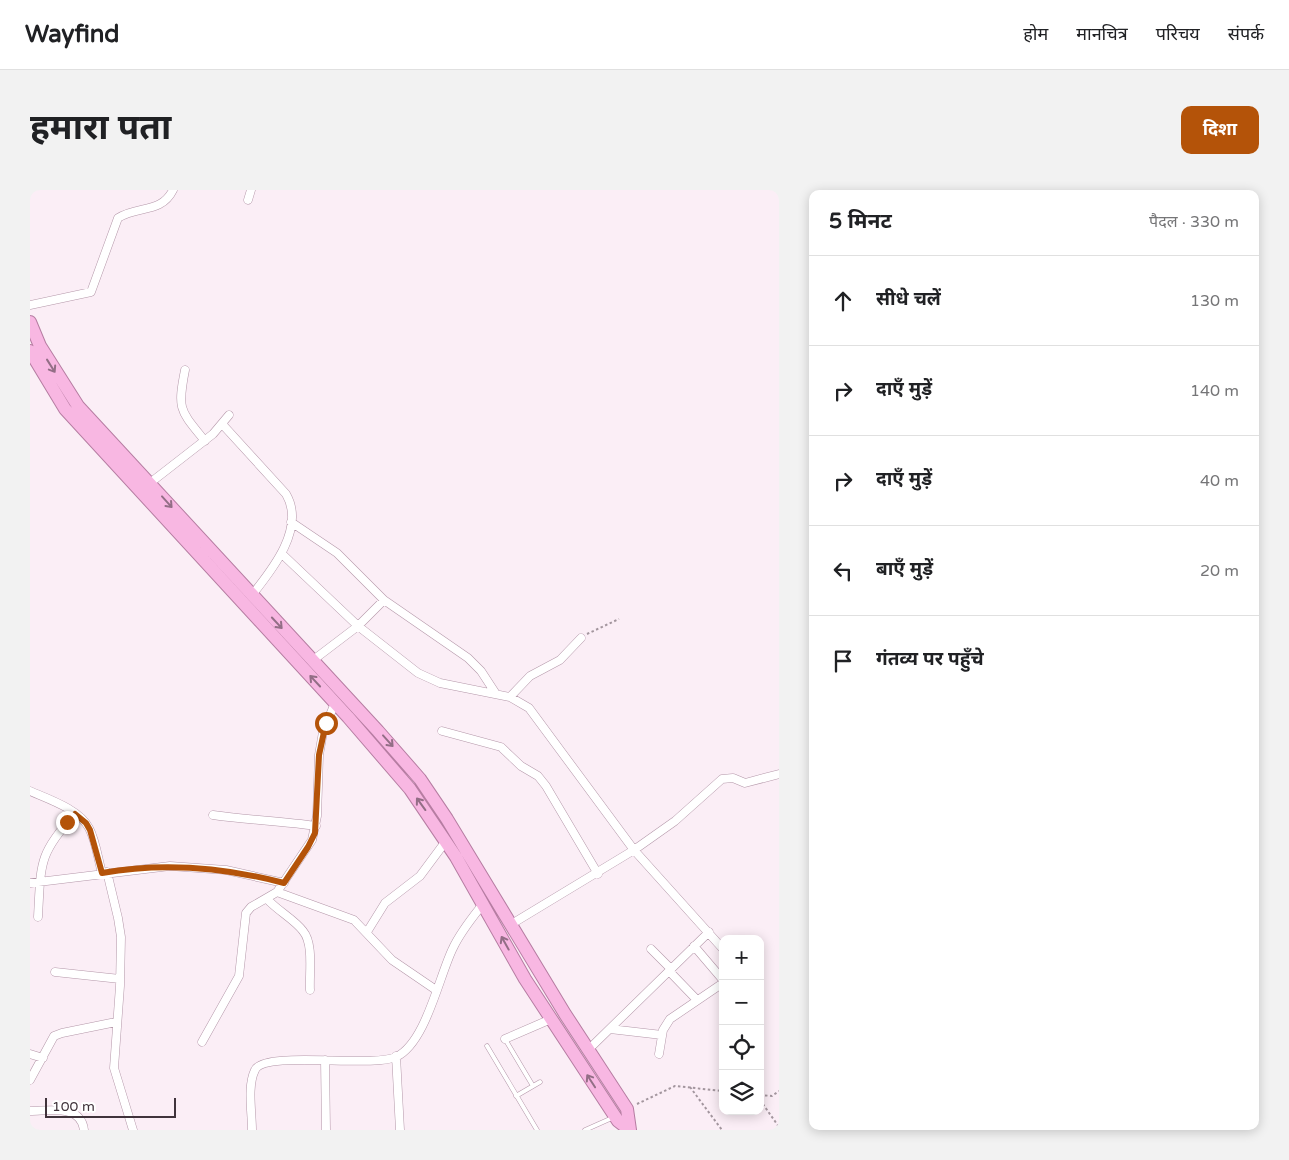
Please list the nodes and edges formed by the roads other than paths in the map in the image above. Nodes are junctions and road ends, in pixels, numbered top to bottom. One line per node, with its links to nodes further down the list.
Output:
1 (173, 190): 4 (street)
2 (251, 190): 3 (street)
3 (248, 200)
4 (30, 305)
5 (30, 322): 11 (highway, one-way to 11)
6 (30, 351): 21 (highway, one-way to 6)
7 (185, 370): 10 (street)
8 (229, 414): 9 (street)
9 (223, 425): 10 (street); 12 (street)
10 (205, 440): 11 (street)
11 (150, 483): 14 (highway, one-way to 14)
12 (291, 522): 13 (street); 15 (street)
13 (282, 554): 14 (street); 16 (street)
14 (252, 595): 18 (highway, one-way to 18)
15 (384, 600): 16 (street); 19 (street)
16 (358, 626): 18 (street); 19 (street)
17 (581, 638): 20 (street)
18 (312, 661): 39 (highway, one-way to 39)
19 (496, 694): 20 (street)
20 (510, 697): 29 (street)
21 (335, 703): 27 (street); 28 (highway, one-way to 21)
22 (442, 732): 31 (street)
23 (779, 774): 29 (street)
24 (30, 791): 25 (street)
25 (75, 814): 30 (street); 32 (street)
26 (213, 815): 27 (street)
27 (316, 826): 34 (street)
28 (446, 841): 37 (highway); 40 (street)
29 (634, 850): 31 (street); 41 (street)
30 (104, 873): 32 (street); 34 (street); 47 (street)
31 (598, 874): 39 (street)
32 (40, 881): 33 (street); 38 (street)
33 (30, 883)
34 (284, 883): 35 (street)
35 (277, 892): 36 (street); 40 (street)
36 (268, 899): 50 (street); 58 (street)
37 (483, 904): 51 (street); 53 (highway, one-way to 37)
38 (38, 917)
39 (510, 925): 60 (highway)
40 (366, 932): 51 (street)
41 (709, 932): 42 (street); 43 (street)
42 (719, 944)
43 (694, 946): 45 (street); 48 (street)
44 (651, 949): 45 (street)
45 (670, 970): 52 (street); 55 (street)
46 (56, 972): 47 (street)
47 (120, 979): 54 (street)
48 (721, 980)
49 (719, 985): 52 (street)
50 (310, 990)
51 (436, 990): 63 (street)
52 (697, 1000): 56 (street)
53 (551, 1019): 57 (street); 71 (highway, one-way to 53)
54 (116, 1022): 64 (street); 73 (street)
55 (610, 1029): 56 (street); 60 (street)
56 (662, 1035): 62 (street)
57 (505, 1039): 68 (lane)
58 (202, 1042)
59 (486, 1046): 69 (lane)
60 (588, 1050): 71 (highway)
61 (30, 1054): 64 (street)
62 (659, 1054)
63 (396, 1056): 65 (street); 76 (street)
64 (43, 1058): 66 (street)
65 (325, 1060): 74 (street); 75 (street)
66 (30, 1080)
67 (540, 1082): 68 (lane)
68 (533, 1086): 69 (lane)
69 (516, 1096): 77 (lane)
70 (30, 1111): 72 (street)
71 (615, 1116): 78 (lane)
72 (84, 1130)
73 (133, 1130)
74 (252, 1130)
75 (326, 1130)
76 (400, 1130)
77 (537, 1130)
78 (585, 1130)

